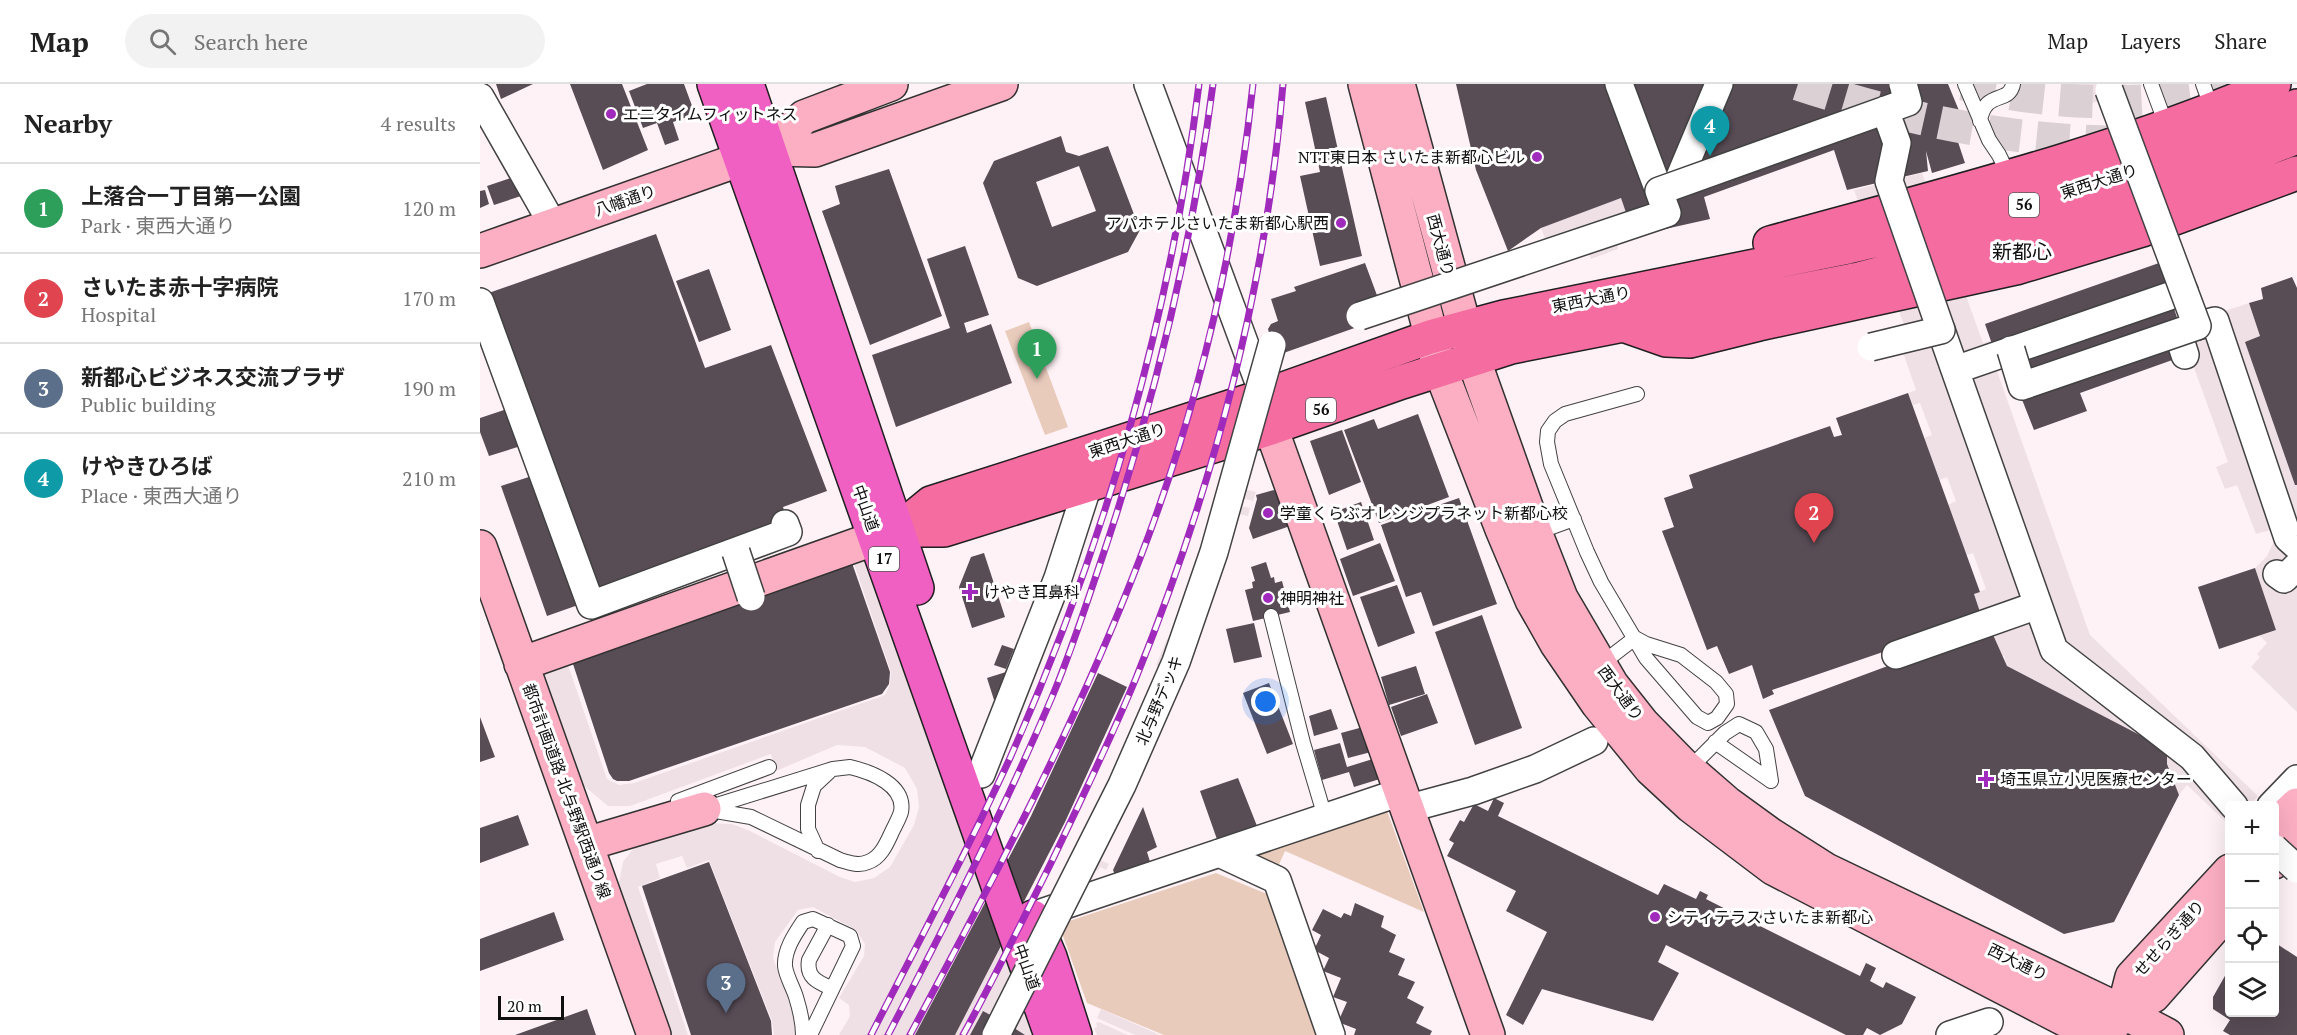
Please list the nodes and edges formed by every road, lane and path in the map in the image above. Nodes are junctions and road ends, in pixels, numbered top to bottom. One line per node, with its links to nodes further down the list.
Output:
1 (714, 84): 23 (highway, 中山道 / 17)
2 (747, 84): 23 (highway, 中山道 / 17)
3 (891, 84): 23 (street)
4 (1001, 84): 23 (street)
5 (1148, 84): 45 (street)
6 (1365, 84): 36 (street, 西大通り)
7 (1398, 84): 34 (street, 西大通り)
8 (1619, 84): 26 (street)
9 (1719, 84): 26 (street)
10 (1903, 84): 19 (street, bridge)
11 (1965, 84): 20 (lane)
12 (2013, 84): 20 (lane)
13 (2103, 84): 30 (street, bridge)
14 (2151, 84): 21 (lane)
15 (2274, 84): 16 (main road)
16 (2207, 96): 21 (main road)
17 (480, 97): 27 (street)
18 (2297, 106): 29 (main road, 東西大通り / 56)
19 (1885, 110): 26 (street, bridge); 35 (street, bridge)
20 (1980, 121): 25 (lane)
21 (2167, 127): 25 (main road)
22 (2297, 137): 33 (main road, 東西大通り / 56)
23 (755, 154): 27 (street, 八幡通り); 51 (highway, 中山道 / 17)
24 (2297, 173): 33 (main road)
25 (2009, 176): 29 (main road)
26 (1668, 187): 32 (street, bridge)
27 (553, 225): 28 (street, 八幡通り)
28 (480, 251)
29 (1644, 289): 34 (main road, 東西大通り / 56)
30 (2184, 291): 37 (street, bridge); 40 (street)
31 (480, 302): 54 (street)
32 (1360, 316)
33 (1625, 325): 41 (main road, 東西大通り / 56)
34 (1463, 328): 36 (main road, 東西大通り / 56); 41 (street, 西大通り)
35 (1941, 330): 39 (street, bridge); 43 (street)
36 (1430, 337): 42 (street, 西大通り); 45 (main road, 東西大通り / 56)
37 (2187, 338): 40 (street, bridge); 52 (street)
38 (1272, 345): 94 (street, 北与野デッキ, bridge)
39 (1871, 347)
40 (2011, 350): 43 (street)
41 (1473, 358): 42 (main road, 東西大通り / 56); 61 (street, 西大通り)
42 (1440, 369): 46 (main road, 東西大通り / 56); 100 (street, 西大通り)
43 (1955, 370): 56 (street)
44 (1637, 394): 48 (lane)
45 (1264, 396): 51 (main road, 東西大通り / 56)
46 (1271, 428): 47 (main road, 東西大通り / 56); 69 (street)
47 (1088, 485): 51 (main road, 東西大通り / 56); 67 (street)
48 (1574, 519): 50 (lane); 58 (lane)
49 (785, 524): 54 (street)
50 (1552, 527)
51 (887, 534): 60 (street); 67 (highway, 中山道 / 17); 86 (highway, 中山道 / 17)
52 (2297, 546)
53 (480, 547): 60 (street, 都市計画道路 北与野駅西通り線)
54 (736, 552): 55 (street, bridge)
55 (751, 597)
56 (2038, 605): 59 (street); 70 (street)
57 (1271, 616): 74 (lane)
58 (1635, 638): 58 (lane); 61 (lane)
59 (1896, 655)
60 (521, 664): 78 (street, 都市計画道路 北与野駅西通り線)
61 (1600, 664): 66 (street, 西大通り)
62 (1594, 741): 69 (street)
63 (1715, 742): 66 (lane)
64 (769, 767): 76 (lane)
65 (833, 769): 73 (lane); 79 (lane); 79 (lane)
66 (1689, 769): 90 (street, 西大通り)
67 (981, 774): 86 (highway, 中山道 / 17)
68 (2297, 779): 71 (street)
69 (1411, 798): 74 (street); 98 (street)
70 (2230, 801)
71 (2276, 801)
72 (2297, 805): 75 (street)
73 (704, 809): 76 (street); 79 (lane)
74 (1325, 818): 80 (street)
75 (2279, 822)
76 (619, 833): 78 (street)
77 (2297, 839): 82 (street)
78 (586, 844): 91 (street, 都市計画道路 北与野駅西通り線)
79 (818, 851)
80 (1219, 853): 86 (street); 97 (street)
81 (2279, 853): 83 (street, bridge)
82 (2279, 857)
83 (2297, 869)
84 (2225, 876): 90 (street, せせらぎ通り)
85 (2225, 914): 90 (street, せせらぎ通り)
86 (1022, 919): 95 (highway, 中山道 / 17); 96 (highway, 中山道 / 17)
87 (828, 925): 88 (lane); 88 (lane); 92 (lane)
88 (831, 988): 93 (lane)
89 (1989, 1022): 99 (street)
90 (2114, 1023): 101 (street, 西大通り)
91 (654, 1035)
92 (803, 1035)
93 (810, 1035)
94 (996, 1035)
95 (1051, 1035)
96 (1075, 1035)
97 (1331, 1035)
98 (1488, 1035)
99 (1950, 1035)
100 (2096, 1035)
101 (2167, 1035)

